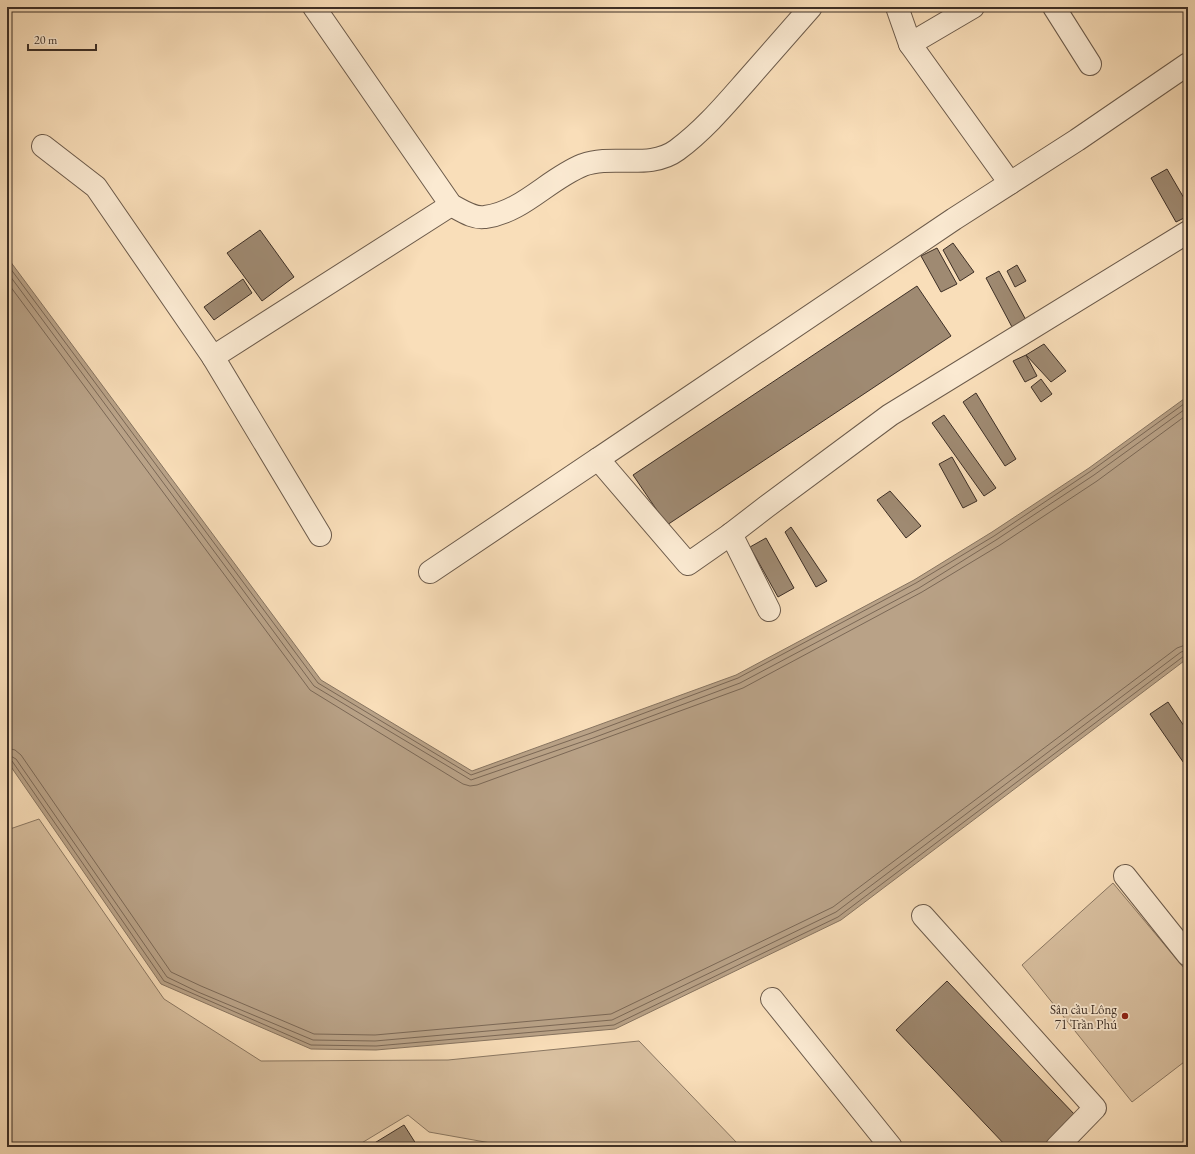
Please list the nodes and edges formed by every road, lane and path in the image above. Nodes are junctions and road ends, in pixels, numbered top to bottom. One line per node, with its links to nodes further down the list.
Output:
1 (314, 7): 11 (street)
2 (812, 7): 11 (street)
3 (897, 7): 6 (street)
4 (973, 7): 6 (street)
5 (1054, 7): 7 (street)
6 (910, 44): 10 (street)
7 (1090, 64)
8 (1188, 64): 10 (street)
9 (44, 146): 13 (street)
10 (1010, 183): 14 (street)
11 (451, 205): 13 (street)
12 (1188, 232): 15 (street)
13 (213, 357): 16 (street)
14 (598, 459): 15 (street); 17 (street)
15 (731, 534): 18 (street)
16 (320, 536)
17 (430, 572)
18 (769, 610)
19 (1125, 876): 21 (street)
20 (923, 916): 24 (street)
21 (1188, 955)
22 (772, 999): 23 (street)
23 (891, 1147)
24 (1057, 1147)

